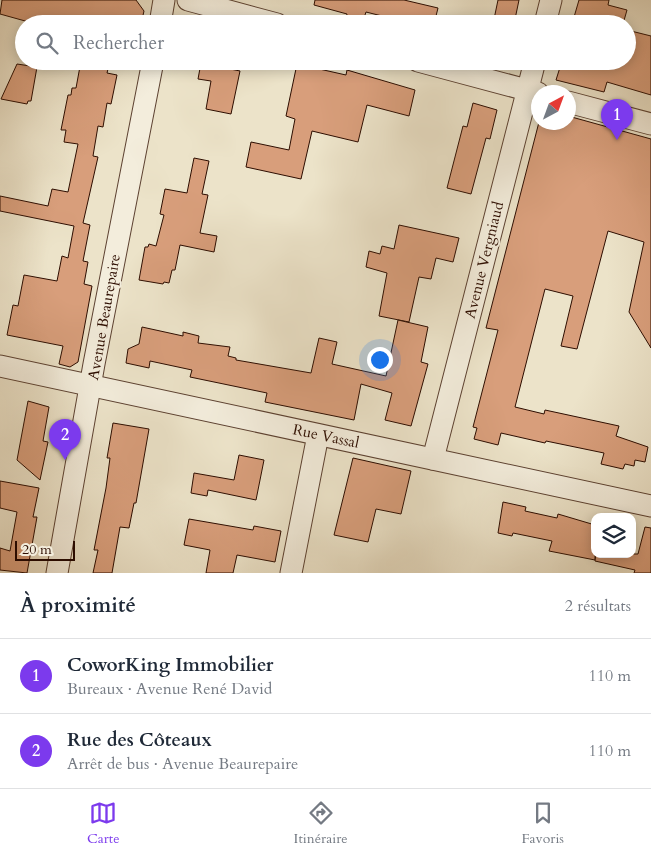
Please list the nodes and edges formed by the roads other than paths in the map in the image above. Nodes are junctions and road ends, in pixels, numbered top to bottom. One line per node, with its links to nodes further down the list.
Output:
1 (164, 0): 4 (street)
2 (188, 0): 5 (street)
3 (551, 0): 6 (street)
4 (162, 15)
5 (244, 15)
6 (547, 15)
7 (151, 70): 16 (street, Avenue Beaurepaire)
8 (451, 70): 11 (street)
9 (534, 70): 10 (street, Avenue Vergniaud)
10 (533, 85)
11 (531, 91)
12 (531, 99): 18 (street, Avenue Vergniaud)
13 (576, 104): 14 (street)
14 (651, 124)
15 (0, 366): 16 (street, Rue Vassal)
16 (91, 386): 17 (street, Rue Vassal); 20 (street, Avenue Beaurepaire)
17 (318, 435): 18 (street, Rue Vassal); 21 (street)
18 (433, 459): 19 (street, Rue Vassal)
19 (651, 506)
20 (57, 573)
21 (291, 573)

